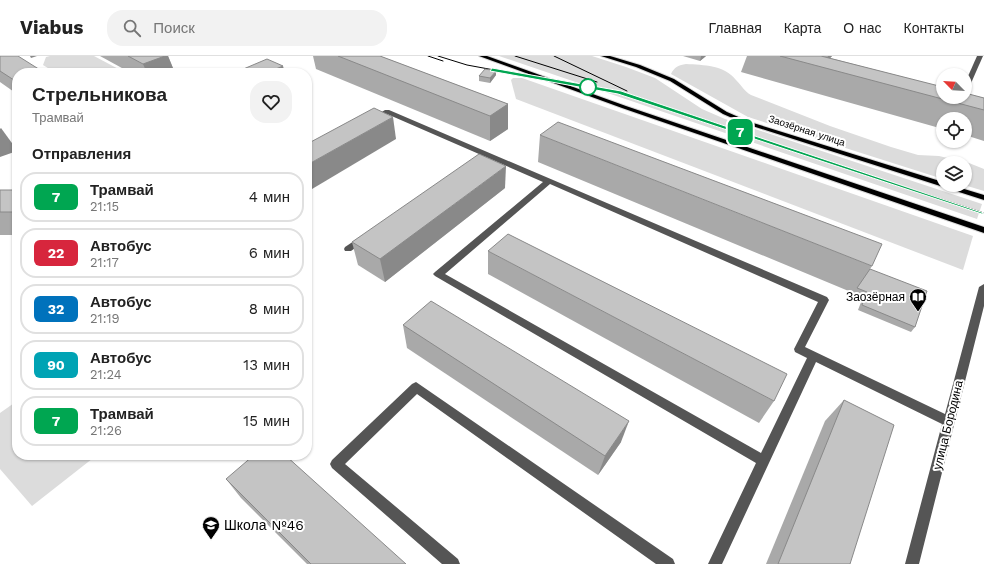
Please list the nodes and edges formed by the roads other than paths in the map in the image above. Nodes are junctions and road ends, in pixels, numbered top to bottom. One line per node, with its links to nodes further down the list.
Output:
1 (482, 56): 10 (main road)
2 (604, 56): 7 (main road, Заозёрная улица)
3 (980, 56): 4 (street)
4 (972, 74)
5 (367, 122): 6 (street)
6 (549, 182): 14 (street); 16 (street)
7 (936, 183)
8 (965, 192): 9 (main road, Заозёрная улица)
9 (984, 198)
10 (984, 230)
11 (368, 236): 12 (street)
12 (348, 249)
13 (984, 287): 15 (street, улица Бородина)
14 (813, 357): 15 (street); 16 (street)
15 (949, 422): 20 (street, улица Бородина)
16 (764, 460): 19 (street)
17 (453, 564): 18 (street)
18 (668, 564)
19 (715, 564)
20 (912, 564)

